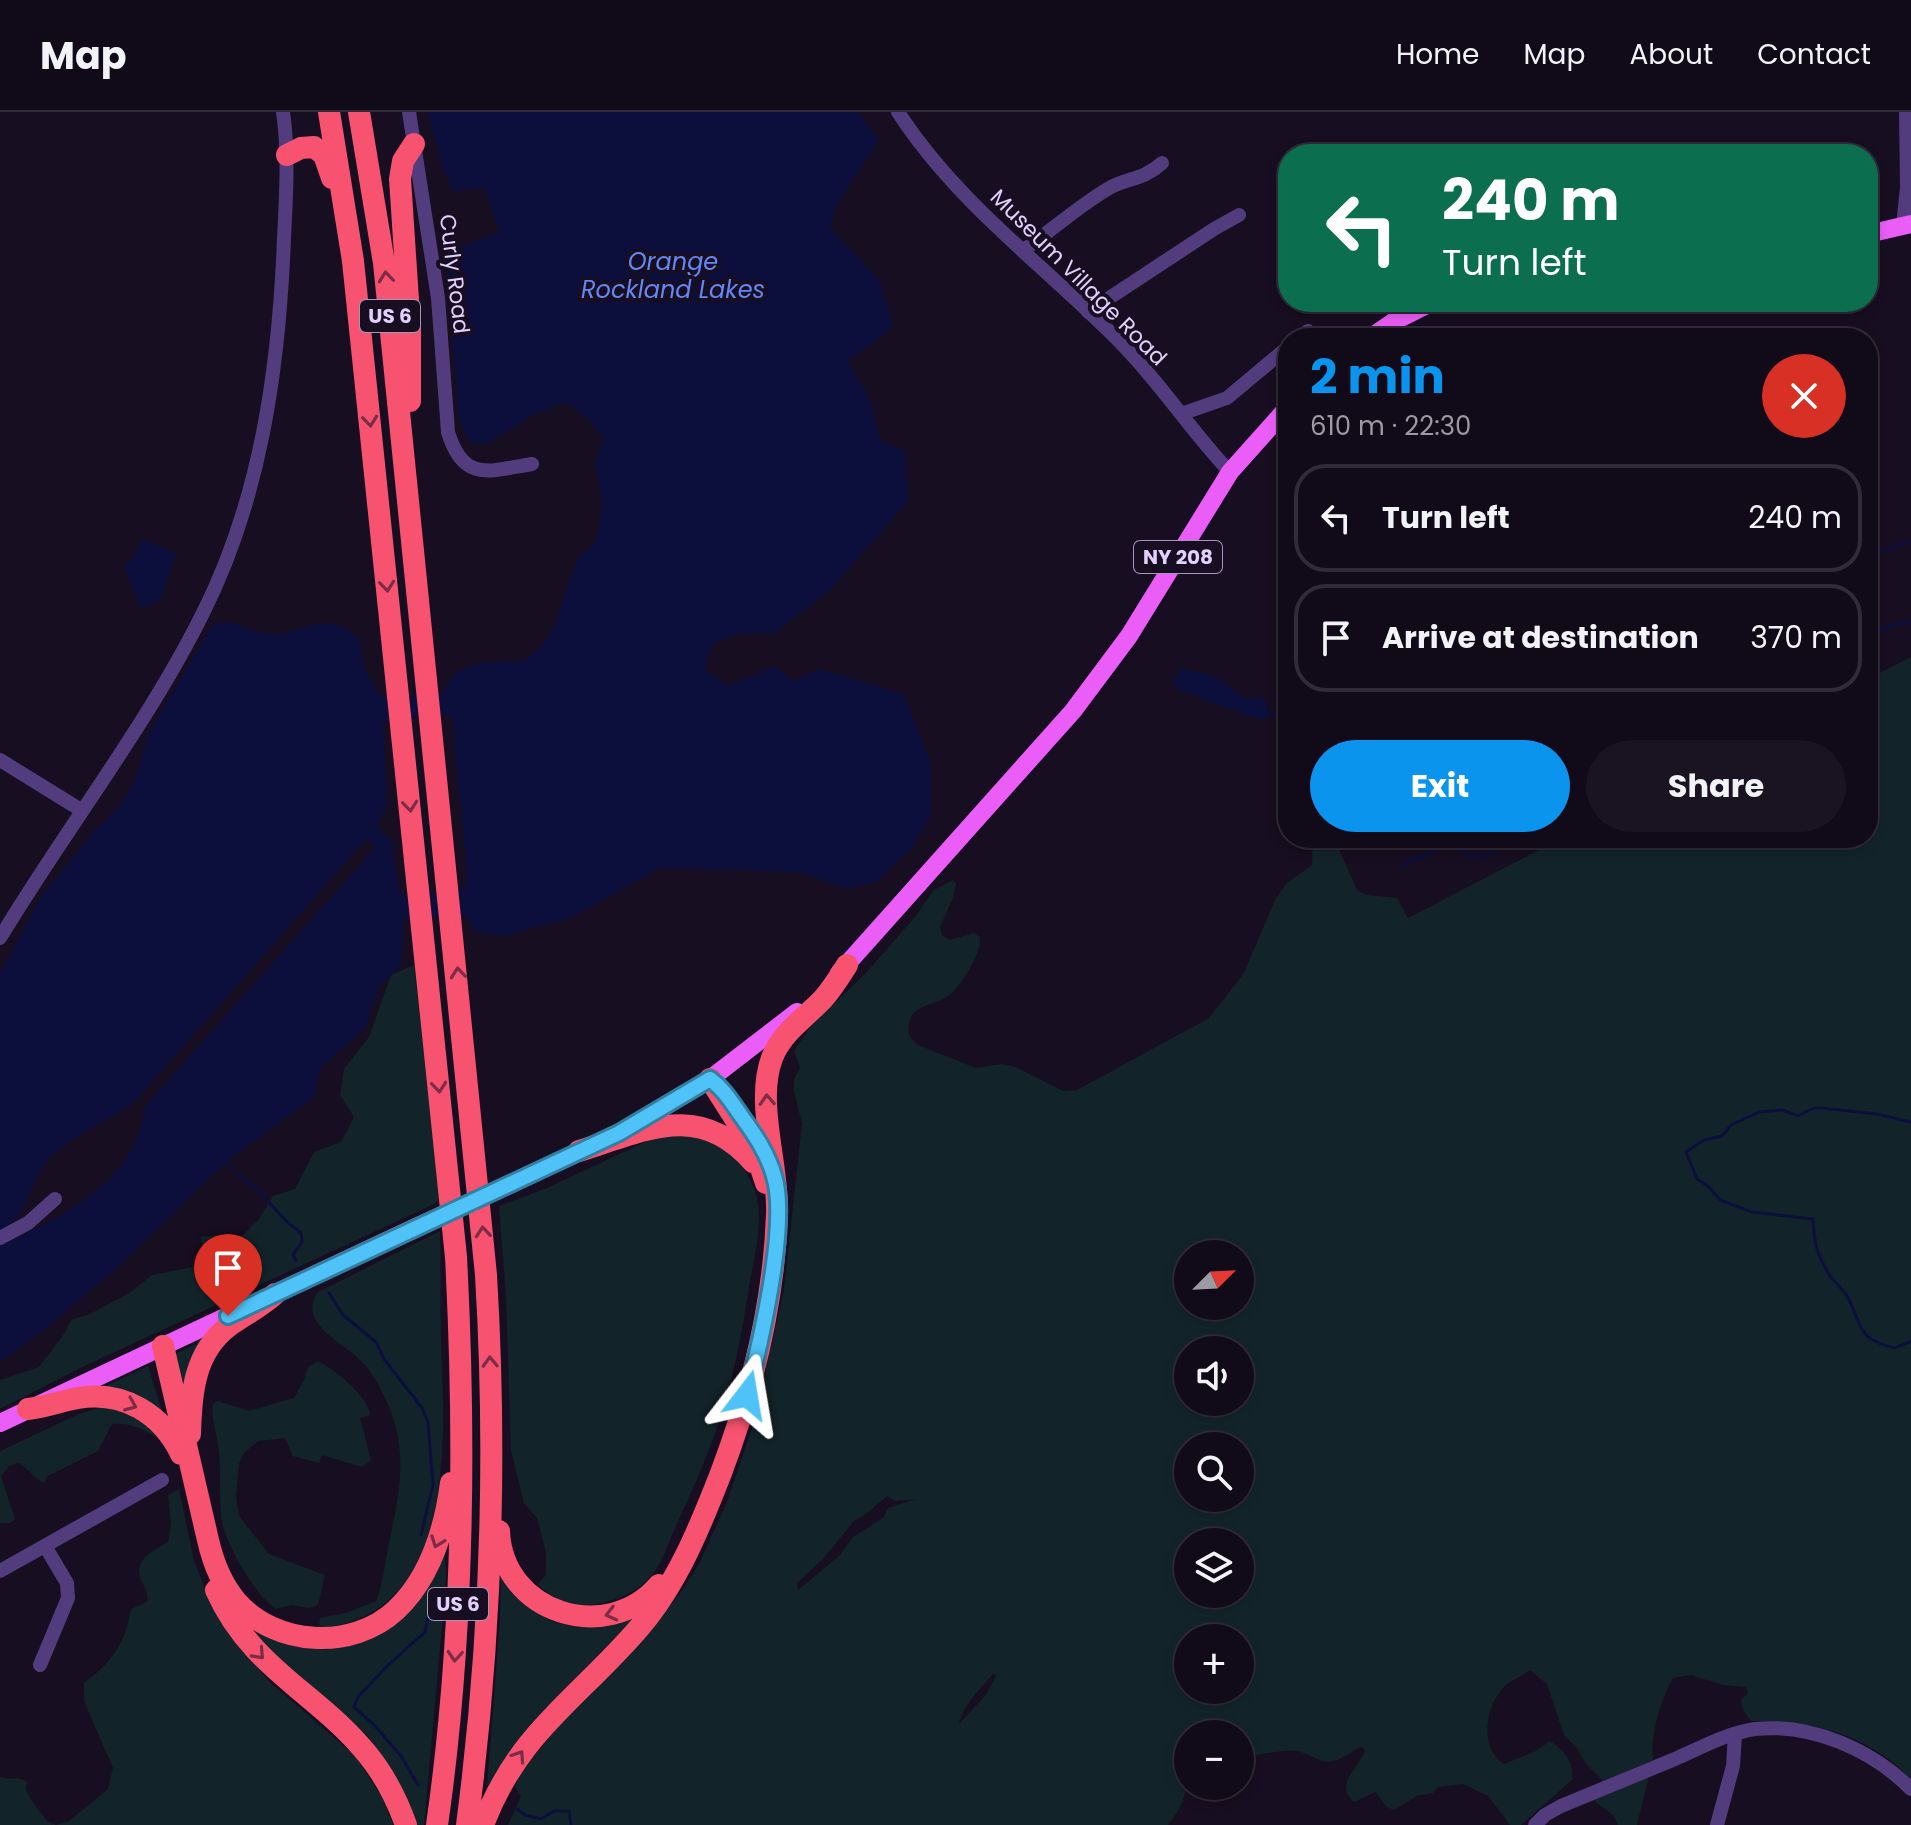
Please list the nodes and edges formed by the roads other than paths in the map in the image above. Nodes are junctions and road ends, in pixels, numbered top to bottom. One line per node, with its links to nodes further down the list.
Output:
1 (283, 112): 8 (street)
2 (329, 112): 17 (highway, US 6)
3 (359, 112): 23 (highway, US 6, one-way to 3)
4 (409, 112): 7 (street, Curly Road)
5 (898, 112): 13 (street, Museum Village Road)
6 (1906, 112): 11 (street)
7 (414, 144): 21 (street, Curly Road); 23 (highway)
8 (287, 155): 17 (highway); 25 (street)
9 (1162, 163): 13 (street)
10 (1239, 215): 14 (street)
11 (1907, 225): 12 (main road)
12 (1878, 232)
13 (1024, 250): 14 (street, Museum Village Road)
14 (1088, 312): 19 (street, Museum Village Road)
15 (1413, 312): 16 (main road)
16 (1384, 328)
17 (362, 344): 35 (highway, US 6, one-way to 35)
18 (1278, 355): 19 (street)
19 (1181, 414): 22 (street, Museum Village Road)
20 (1278, 418): 22 (main road, NY 208)
21 (532, 464)
22 (1230, 472): 27 (main road, NY 208)
23 (411, 522): 37 (highway, US 6, one-way to 23)
24 (0, 760): 25 (street)
25 (81, 810): 26 (street)
26 (0, 938)
27 (847, 965): 28 (main road, NY 208); 30 (highway, one-way to 27)
28 (710, 1079): 29 (main road, NY 208); 30 (highway)
29 (579, 1151): 30 (highway); 33 (main road, NY 208, bridge)
30 (771, 1185): 37 (highway, one-way to 37); 49 (highway, one-way to 30)
31 (55, 1199): 32 (street)
32 (0, 1238)
33 (275, 1294): 34 (main road, NY 208); 39 (highway)
34 (160, 1347): 36 (main road, NY 208); 39 (highway)
35 (461, 1382): 39 (highway, one-way to 39); 47 (highway, US 6, one-way to 47)
36 (28, 1409): 38 (main road, NY 208); 39 (highway, one-way to 39)
37 (492, 1414): 48 (highway, US 6)
38 (0, 1423)
39 (186, 1461): 46 (highway, one-way to 46)
40 (162, 1480): 41 (street)
41 (45, 1546): 42 (street); 43 (street)
42 (0, 1571)
43 (40, 1665)
44 (1735, 1734): 45 (street); 50 (street); 51 (street)
45 (1911, 1789)
46 (406, 1825)
47 (437, 1825)
48 (467, 1825)
49 (483, 1825)
50 (1535, 1825)
51 (1717, 1825)

